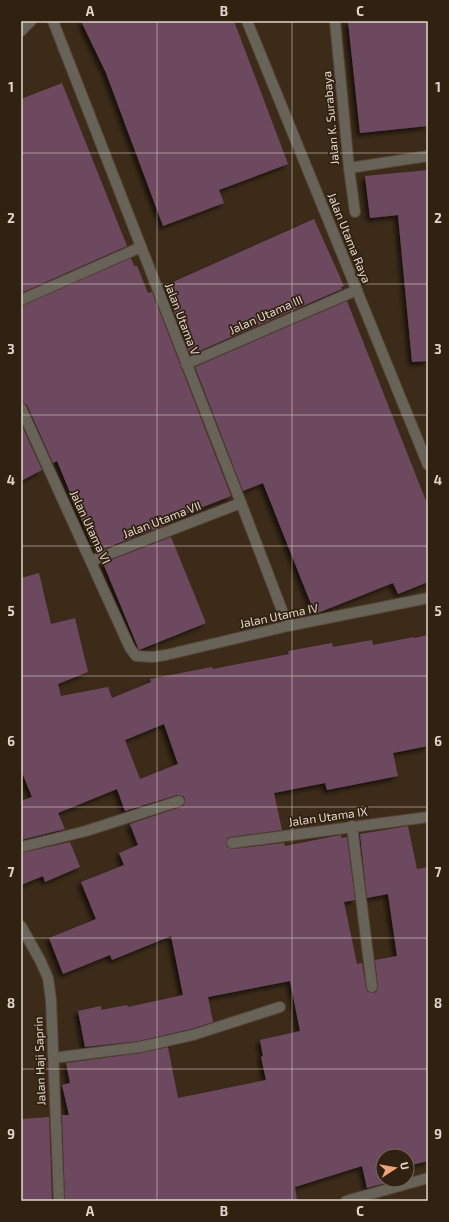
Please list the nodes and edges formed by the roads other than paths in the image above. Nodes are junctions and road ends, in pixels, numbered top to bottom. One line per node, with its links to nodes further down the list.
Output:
1 (31, 21): 5 (street)
2 (53, 21): 9 (street, Jalan Utama V)
3 (247, 21): 10 (street, Jalan Utama Raya)
4 (335, 21): 7 (street, Jalan K. Surabaya)
5 (21, 31)
6 (428, 156): 7 (street)
7 (348, 168): 8 (street, Jalan K. Surabaya)
8 (355, 212)
9 (140, 247): 11 (street); 12 (street, Jalan Utama V)
10 (356, 290): 12 (street, Jalan Utama III); 14 (street, Jalan Utama Raya)
11 (21, 300)
12 (186, 364): 15 (street, Jalan Utama V)
13 (21, 408): 16 (street, Jalan Utama VI)
14 (428, 465)
15 (241, 503): 16 (street, Jalan Utama VII); 18 (street, Jalan Utama V)
16 (91, 561): 19 (street, Jalan Utama VI)
17 (428, 598): 18 (street, Jalan Utama IV)
18 (288, 626): 19 (street, Jalan Utama IV)
19 (136, 656)
20 (179, 801): 24 (street)
21 (428, 817): 22 (street, Jalan Utama IX)
22 (352, 826): 23 (street, Jalan Utama IX); 26 (street)
23 (232, 843)
24 (21, 847)
25 (21, 926): 28 (street, Jalan Haji Saprin)
26 (372, 987)
27 (280, 1007): 28 (street)
28 (53, 1058): 30 (street, Jalan Haji Saprin)
29 (428, 1178): 31 (street)
30 (59, 1201)
31 (346, 1201)

